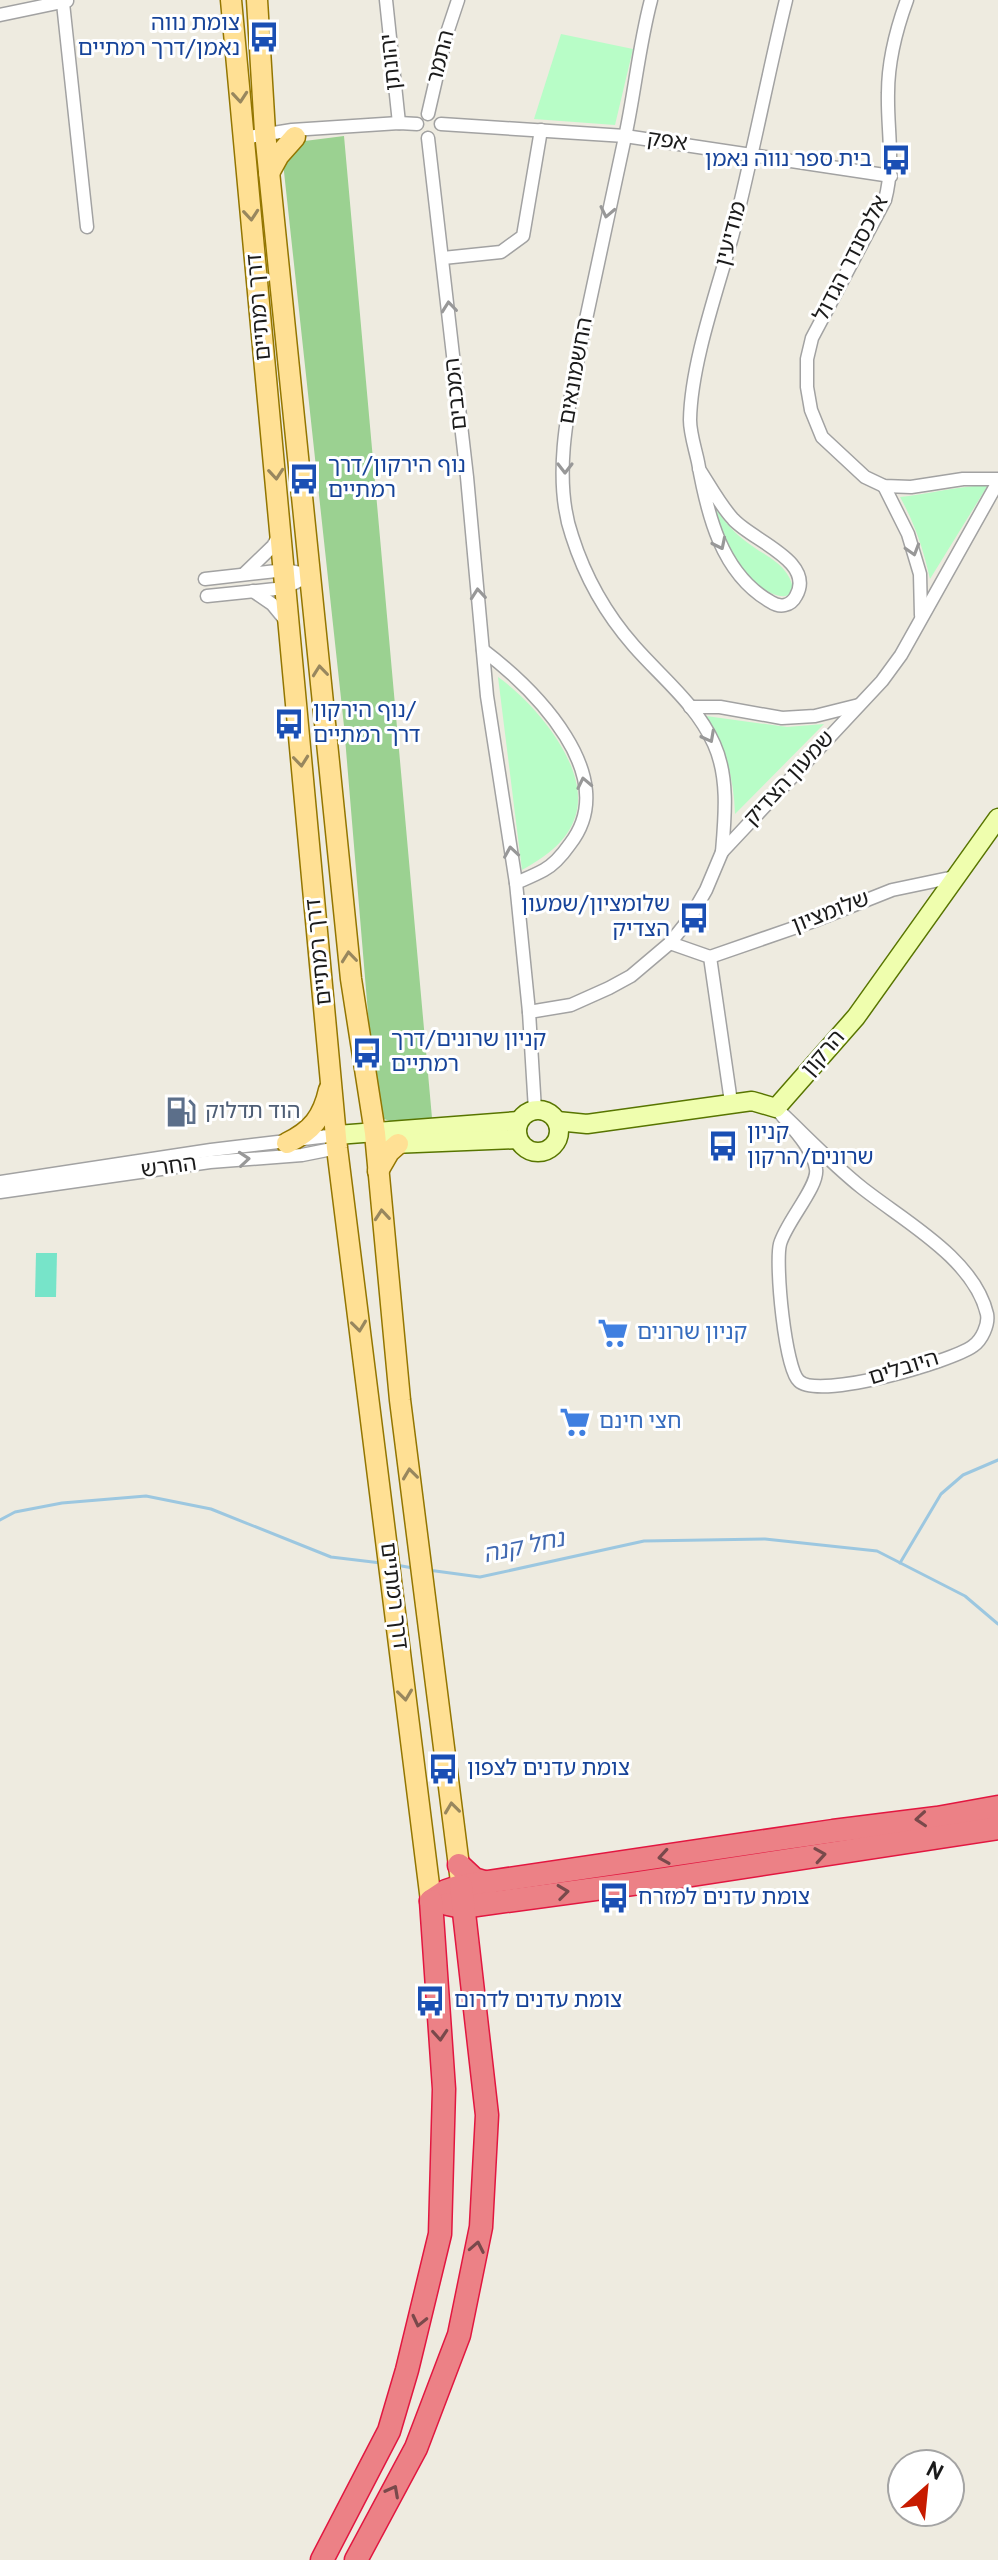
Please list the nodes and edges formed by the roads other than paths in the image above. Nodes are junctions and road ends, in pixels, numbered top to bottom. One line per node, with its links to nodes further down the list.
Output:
1 (231, 0): 20 (main road, דרך רמתיים, one-way to 20)
2 (257, 0): 11 (main road, דרך רמתיים)
3 (386, 0): 13 (street, יהונתן)
4 (443, 0): 9 (street)
5 (651, 0): 18 (street, החשמונאים)
6 (786, 0): 22 (street, מודיעין)
7 (907, 0): 24 (street, אלכסנדר הגדול)
8 (66, 1): 10 (street); 25 (street)
9 (457, 2): 12 (street, התמר)
10 (0, 15)
11 (263, 105): 17 (main road); 19 (main road, דרך רמתיים)
12 (428, 114): 14 (street); 15 (street)
13 (399, 123): 14 (street); 17 (street)
14 (417, 124): 21 (street)
15 (441, 124): 16 (street, אפק); 21 (street)
16 (541, 130): 18 (street, אפק); 26 (street)
17 (299, 132): 19 (street); 23 (main road)
18 (625, 136): 22 (street, אפק); 41 (street, החשמונאים, one-way to 41)
19 (266, 137): 20 (street); 23 (main road, דרך רמתיים)
20 (243, 138): 30 (main road, דרך רמתיים, one-way to 30)
21 (428, 138): 26 (street, המכבים)
22 (753, 155): 24 (street, אפק); 27 (street, מודיעין)
23 (269, 173): 32 (main road, דרך רמתיים)
24 (891, 176): 29 (street, אלכסנדר הגדול)
25 (87, 227)
26 (443, 258): 39 (street, המכבים, one-way to 26)
27 (699, 469): 27 (street, מודיעין, one-way to 27)
28 (998, 480): 29 (street); 37 (street, שמעון הצדיק)
29 (884, 486): 37 (street, אלכסנדר הגדול, one-way to 37)
30 (281, 528): 31 (street); 34 (main road, דרך רמתיים)
31 (244, 574): 33 (street); 34 (street)
32 (310, 575): 34 (street); 55 (main road, דרך רמתיים, one-way to 32)
33 (205, 579)
34 (285, 579): 35 (street); 38 (main road, דרך רמתיים)
35 (253, 591): 36 (street); 38 (street)
36 (207, 596)
37 (921, 619): 40 (street, שמעון הצדיק)
38 (287, 623): 49 (main road, דרך רמתיים, one-way to 49)
39 (483, 650): 45 (street, המכבים, one-way to 39); 45 (street, one-way to 39)
40 (859, 705): 41 (street); 43 (street, שמעון הצדיק)
41 (690, 707): 43 (street, החשמונאים, one-way to 43)
42 (998, 818): 44 (street, הרקון)
43 (722, 852): 46 (street, שמעון הצדיק)
44 (954, 877): 47 (street, שלומציון); 51 (street, הרקון)
45 (516, 883): 48 (street, המכבים)
46 (670, 943): 47 (street); 48 (street, שמעון הצדיק)
47 (710, 957): 50 (street)
48 (529, 1012): 52 (street, המכבים)
49 (332, 1074): 56 (main road, דרך רמתיים); 57 (main road)
50 (731, 1102): 51 (street); 53 (street)
51 (776, 1108): 51 (street, היובלים)
52 (535, 1110): 53 (street); 54 (street)
53 (558, 1128): 54 (street)
54 (518, 1130): 55 (street)
55 (383, 1134): 56 (street); 62 (main road, דרך רמתיים, one-way to 55)
56 (337, 1142): 57 (street, החרש); 59 (street, החרש, one-way to 56); 64 (main road, דרך רמתיים, one-way to 64)
57 (287, 1143): 58 (street, החרש)
58 (0, 1182)
59 (0, 1192)
60 (998, 1807): 62 (highway, one-way to 62)
61 (998, 1828): 63 (highway, one-way to 61)
62 (461, 1886): 63 (highway); 64 (highway); 65 (highway)
63 (519, 1897): 65 (highway)
64 (431, 1901): 66 (highway, one-way to 66)
65 (470, 1962): 67 (highway, one-way to 65)
66 (322, 2560)
67 (356, 2560)

